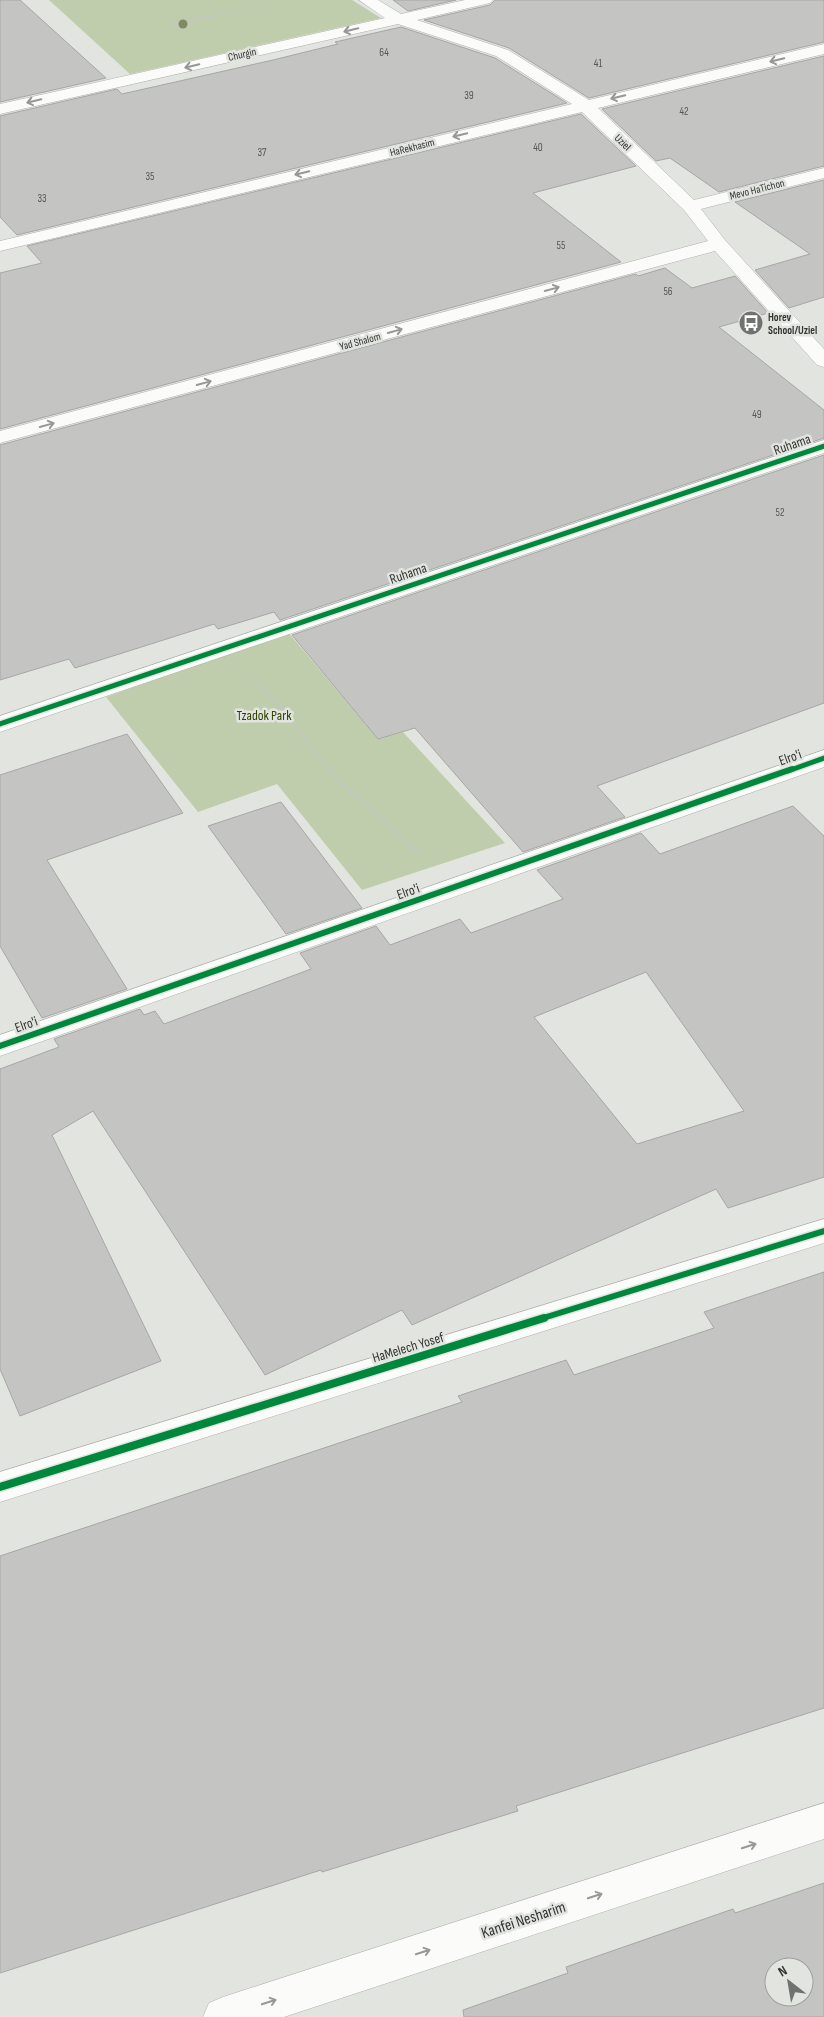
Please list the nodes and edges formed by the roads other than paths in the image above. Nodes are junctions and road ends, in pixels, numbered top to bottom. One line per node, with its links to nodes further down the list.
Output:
1 (367, 0): 3 (street, Uziel)
2 (485, 0): 3 (street, Churgin)
3 (398, 19): 5 (street, Uziel); 6 (street, Churgin, one-way to 6)
4 (824, 49): 5 (street, HaRekhasim, one-way to 5)
5 (585, 105): 8 (street, Uziel); 10 (street, HaRekhasim, one-way to 10)
6 (0, 109)
7 (824, 173): 8 (street, Mevo HaTichon)
8 (690, 206): 9 (street, Uziel)
9 (719, 244): 12 (street, Uziel); 14 (street, Yad Shalom, one-way to 9)
10 (0, 246)
11 (823, 329): 12 (street)
12 (802, 335): 13 (street, Uziel)
13 (824, 361)
14 (0, 438)
15 (824, 446): 16 (street, Ruhama)
16 (0, 724)
17 (824, 758): 18 (street, Elro'i)
18 (0, 1046)
19 (824, 1231): 20 (street, HaMelech Yosef)
20 (0, 1487)
21 (824, 1821): 22 (street, Kanfei Nesharim, one-way to 21)
22 (223, 2017)

